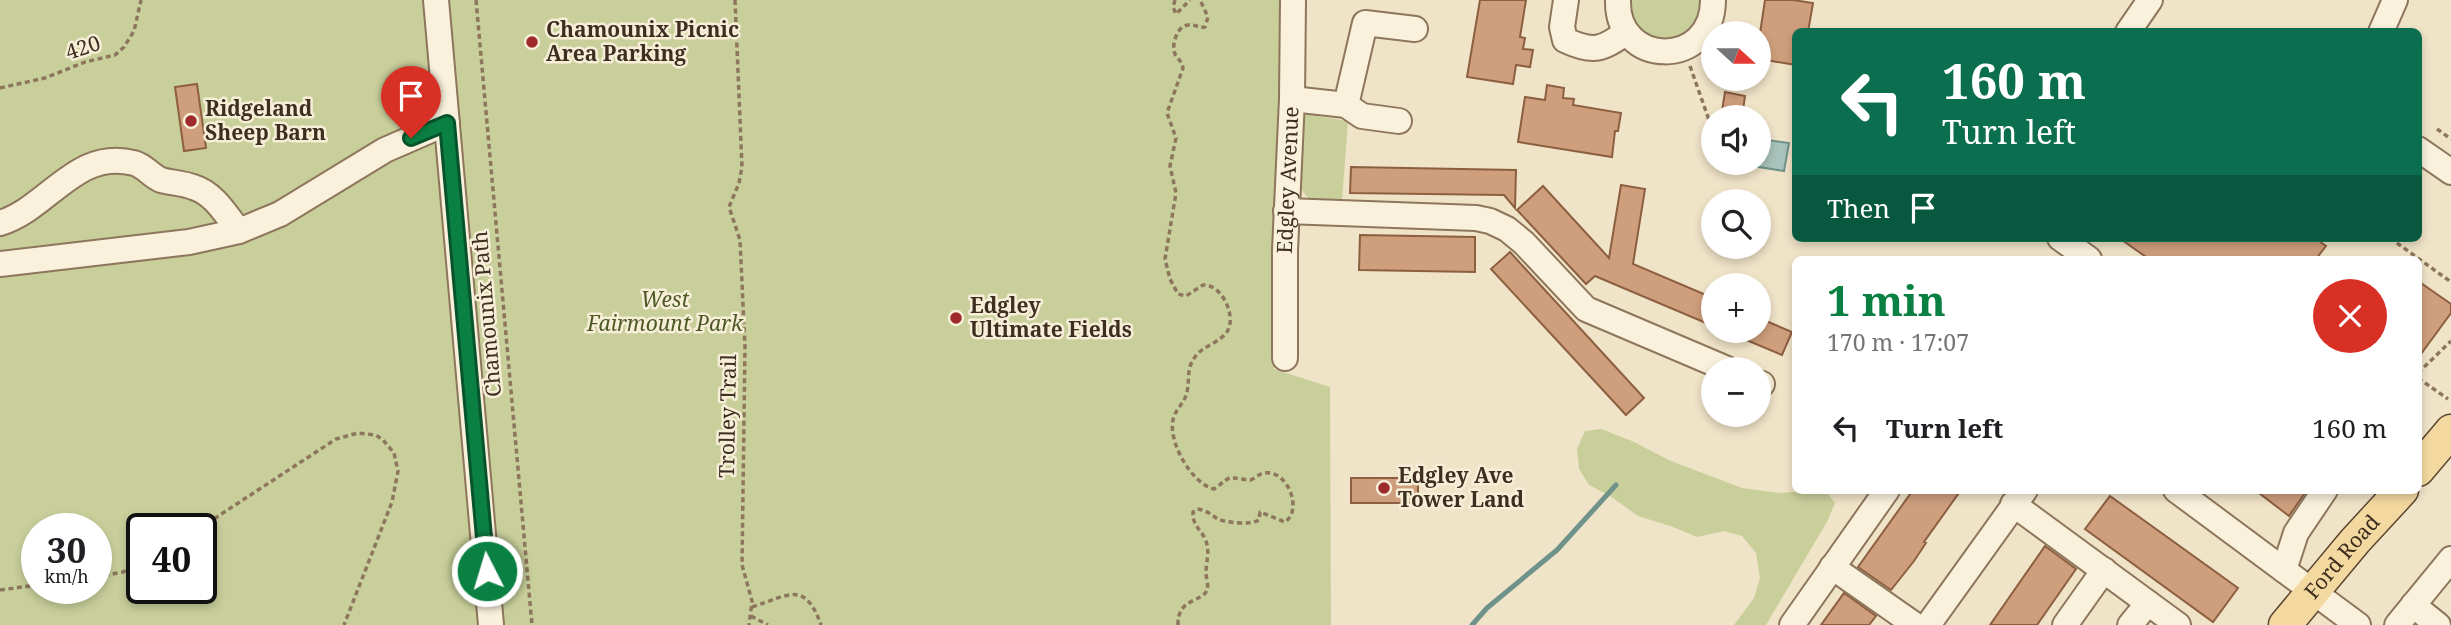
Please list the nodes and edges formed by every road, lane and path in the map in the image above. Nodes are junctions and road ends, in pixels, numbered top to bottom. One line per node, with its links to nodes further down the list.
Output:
1 (141, 0): 19 (path, 420)
2 (436, 0): 24 (street)
3 (476, 0): 66 (path, Chamounix Path)
4 (735, 0): 62 (path, Trolley Trail)
5 (1175, 0): 6 (path)
6 (1190, 0)
7 (1200, 0): 70 (path)
8 (1293, 0): 20 (street, Edgley Avenue)
9 (1566, 0): 17 (street)
10 (1618, 0): 17 (street)
11 (1713, 0): 18 (street)
12 (2150, 0): 14 (street)
13 (2395, 0): 15 (street)
14 (2131, 28)
15 (2383, 28)
16 (1415, 29): 21 (street)
17 (1626, 32): 18 (street)
18 (1684, 48): 22 (path)
19 (0, 88)
20 (1292, 99): 21 (street); 29 (street, Edgley Avenue)
21 (1346, 105): 23 (street)
22 (1704, 105)
23 (1399, 121)
24 (447, 123): 31 (street); 65 (street)
25 (2437, 129): 26 (path)
26 (2451, 139)
27 (2422, 152): 28 (street)
28 (2451, 172)
29 (1286, 211): 40 (street, Edgley Avenue); 41 (street)
30 (0, 223): 31 (street)
31 (239, 231): 37 (street)
32 (2066, 242): 34 (street)
33 (2396, 242): 35 (path)
34 (2085, 256)
35 (2415, 256)
36 (2422, 261): 38 (path)
37 (0, 264)
38 (2451, 282)
39 (2451, 341): 42 (path)
40 (1285, 358)
41 (1701, 358)
42 (2422, 371)
43 (2422, 378): 44 (path)
44 (2448, 399)
45 (2451, 430): 46 (main road)
46 (2422, 465)
47 (1884, 494): 54 (street)
48 (2180, 494): 56 (street)
49 (2323, 494): 56 (street)
50 (2398, 494): 59 (main road, Ford Road)
51 (2019, 497): 55 (street); 73 (street)
52 (217, 517): 64 (path)
53 (2451, 559): 61 (street)
54 (1832, 567): 71 (street); 72 (street)
55 (2104, 570): 60 (street); 74 (street)
56 (2284, 570): 59 (street)
57 (21, 587): 58 (path)
58 (0, 590)
59 (2312, 592): 77 (main road, Ford Road); 78 (street)
60 (2148, 603): 75 (street); 76 (street)
61 (2413, 605): 79 (street); 80 (street)
62 (752, 607): 63 (path, Trolley Trail); 69 (path)
63 (751, 616): 67 (path, Trolley Trail); 68 (path)
64 (344, 625)
65 (491, 625)
66 (532, 625)
67 (749, 625)
68 (768, 625)
69 (821, 625)
70 (1178, 625)
71 (1792, 625)
72 (1915, 625)
73 (1928, 625)
74 (2065, 625)
75 (2130, 625)
76 (2178, 625)
77 (2285, 625)
78 (2358, 625)
79 (2397, 625)
80 (2438, 625)

